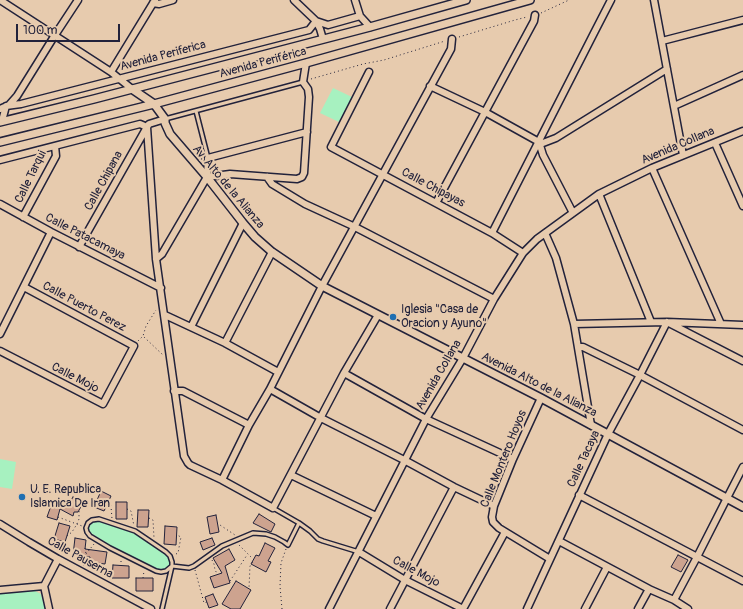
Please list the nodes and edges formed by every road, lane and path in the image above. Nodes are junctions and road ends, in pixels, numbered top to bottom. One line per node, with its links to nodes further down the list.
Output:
1 (2, 0): 17 (street)
2 (78, 0): 17 (street)
3 (173, 0): 11 (street)
4 (294, 0): 15 (street)
5 (355, 0): 13 (street)
6 (466, 0): 16 (street, Avenida Periférica)
7 (530, 0): 21 (street, Avenida Periférica)
8 (569, 0): 12 (path)
9 (611, 0): 41 (street)
10 (654, 0): 20 (street)
11 (154, 2): 23 (street)
12 (535, 15): 18 (path); 34 (street)
13 (360, 16): 15 (street); 16 (street)
14 (743, 20): 20 (street)
15 (316, 21): 19 (street); 26 (street, Avenida Periferica)
16 (370, 27): 19 (street, Avenida Periférica)
17 (54, 35): 23 (street); 32 (street)
18 (452, 39): 27 (path); 28 (street)
19 (323, 40): 29 (street, Avenida Periférica)
20 (662, 40): 22 (street)
21 (306, 63): 27 (street); 30 (street, Avenida Periférica)
22 (667, 69): 31 (street); 41 (street)
23 (111, 72): 26 (street)
24 (368, 72): 48 (street, Calle Chipayas)
25 (743, 76): 31 (street)
26 (119, 79): 29 (street); 32 (street, Avenida Periferica)
27 (303, 82): 33 (lane); 39 (street)
28 (430, 86): 34 (street); 48 (street)
29 (132, 89): 30 (street, Av. Alto de la Alianza); 36 (street, Avenida Periférica)
30 (154, 104): 35 (street, Av. Alto de la Alianza); 40 (street, Avenida Periférica)
31 (674, 106): 44 (street)
32 (3, 108): 36 (street)
33 (196, 111): 35 (lane); 45 (lane)
34 (485, 112): 41 (street); 52 (street)
35 (164, 119): 37 (street); 49 (street, Av. Alto de la Alianza)
36 (1, 122)
37 (147, 127): 43 (street); 62 (street, Calle Chipana); 65 (street)
38 (743, 130): 42 (street, Avenida Collana)
39 (307, 132): 45 (street); 50 (street)
40 (0, 142)
41 (539, 142): 55 (street); 60 (street)
42 (715, 143): 44 (street, Avenida Collana); 54 (street)
43 (55, 146): 46 (street); 56 (street, Calle Tarqui)
44 (683, 155): 47 (street, Avenida Collana)
45 (208, 158): 49 (street)
46 (0, 160)
47 (652, 168): 51 (street, Avenida Collana); 76 (street)
48 (383, 174): 52 (street, Calle Chipayas); 58 (street)
49 (206, 177): 50 (street); 57 (street, Av. Alto de la Alianza); 65 (street)
50 (267, 177): 58 (street)
51 (599, 194): 55 (street, Avenida Collana); 73 (street)
52 (436, 202): 60 (street, Calle Chipayas)
53 (0, 204): 56 (street, Calle Patacamaya)
54 (743, 206)
55 (573, 213): 61 (street, Avenida Collana)
56 (23, 217): 59 (street, Calle Patacamaya)
57 (243, 223): 63 (street, Av. Alto de la Alianza); 78 (street)
58 (355, 227): 66 (street); 69 (street)
59 (51, 232): 62 (street, Calle Patacamaya); 67 (street)
60 (492, 233): 64 (street, Calle Chipayas)
61 (545, 233): 64 (street, Avenida Collana); 75 (street)
62 (79, 246): 68 (street, Calle Patacamaya)
63 (272, 252): 66 (street, Av. Alto de la Alianza); 80 (street)
64 (523, 253): 69 (street, Avenida Collana)
65 (156, 259): 68 (street)
66 (322, 286): 72 (street, Avenida Alto de la Alianza); 87 (street)
67 (24, 287): 79 (street); 81 (street, Calle Puerto Perez)
68 (160, 288): 70 (street)
69 (494, 299): 84 (street, Avenida Collana)
70 (162, 302): 71 (street); 86 (path)
71 (165, 315): 78 (street); 86 (street)
72 (378, 315): 84 (street, Avenida Alto de la Alianza); 88 (street)
73 (651, 322): 74 (street); 75 (street)
74 (667, 322): 76 (street); 85 (street); 89 (street, Calle Tacaya)
75 (574, 324): 82 (street)
76 (721, 324): 77 (street)
77 (743, 325)
78 (191, 326): 80 (street)
79 (0, 334)
80 (225, 343): 87 (street)
81 (134, 346): 83 (street, Calle Mojo)
82 (578, 347): 89 (street); 95 (street)
83 (0, 351)
84 (463, 358): 92 (street, Avenida Alto de la Alianza); 94 (street, Avenida Collana)
85 (743, 361)
86 (171, 362): 91 (street)
87 (278, 372): 90 (street)
88 (344, 373): 93 (street); 94 (street)
89 (640, 375): 97 (street); 98 (street, Calle Tacaya)
90 (270, 389): 93 (street); 96 (street)
91 (174, 391): 96 (street); 103 (street)
92 (541, 398): 95 (street, Avenida Alto de la Alianza); 99 (street, Calle Montero Hoyos)
93 (321, 418): 100 (street); 102 (street)
94 (426, 419): 99 (street); 100 (street, Avenida Collana)
95 (591, 424): 98 (street, Avenida Alto de la Alianza)
96 (249, 425): 103 (street)
97 (743, 430)
98 (608, 434): 105 (street, Calle Tacaya); 106 (street, Avenida Alto de la Alianza)
99 (513, 459): 108 (street, Calle Montero Hoyos)
100 (406, 461): 104 (street); 113 (street, Avenida Collana)
101 (743, 467): 106 (street)
102 (291, 474): 110 (street); 113 (street)
103 (222, 480): 110 (street)
104 (454, 487): 108 (street); 148 (street)
105 (579, 495): 129 (street, Calle Tacaya); 138 (street)
106 (726, 498): 109 (street, Avenida Alto de la Alianza); 138 (street)
107 (108, 502): 116 (path)
108 (494, 506): 123 (street, Calle Montero Hoyos)
109 (743, 507)
110 (273, 508): 118 (lane)
111 (79, 509): 120 (path)
112 (127, 509): 122 (path)
113 (376, 516): 133 (street, Avenida Collana)
114 (58, 517): 120 (path)
115 (148, 518): 130 (path)
116 (112, 523): 121 (lane); 122 (lane)
117 (217, 523): 126 (path)
118 (299, 523): 131 (lane); 133 (lane)
119 (0, 524): 139 (street, Calle Pauserna)
120 (77, 524): 121 (path); 125 (path)
121 (86, 528): 127 (lane)
122 (134, 531): 130 (lane)
123 (505, 532): 140 (street); 163 (street)
124 (177, 535): 137 (path)
125 (67, 536)
126 (239, 538): 128 (lane); 131 (lane)
127 (97, 540): 134 (path); 141 (lane)
128 (235, 540): 135 (path); 136 (lane)
129 (559, 541): 140 (street, Calle Tacaya); 144 (street)
130 (154, 544): 137 (lane)
131 (288, 545): 160 (path)
132 (85, 548): 134 (path)
133 (359, 552): 148 (street, Calle Mojo); 161 (street, Avenida Collana)
134 (86, 554): 145 (path)
135 (248, 554): 149 (path); 152 (path)
136 (208, 555): 143 (lane); 146 (path)
137 (170, 556): 142 (lane)
138 (697, 557): 150 (street); 155 (street)
139 (58, 559): 145 (street, Calle Pauserna); 151 (street)
140 (550, 559): 164 (street, Calle Tacaya)
141 (144, 565): 142 (lane); 147 (path)
142 (172, 566): 143 (lane); 159 (lane)
143 (194, 566): 156 (path)
144 (607, 567): 153 (street); 165 (street)
145 (82, 572): 158 (street, Calle Pauserna)
146 (218, 575)
147 (143, 578)
148 (405, 580): 162 (street); 163 (street, Calle Mojo)
149 (230, 581)
150 (743, 581)
151 (44, 586): 154 (street); 157 (street)
152 (249, 588)
153 (649, 589): 155 (street); 166 (street)
154 (0, 590)
155 (674, 600): 167 (street)
156 (207, 602)
157 (49, 609)
158 (151, 609)
159 (162, 609)
160 (282, 609)
161 (329, 609)
162 (390, 609)
163 (463, 609)
164 (527, 609)
165 (585, 609)
166 (638, 609)
167 (688, 609)

